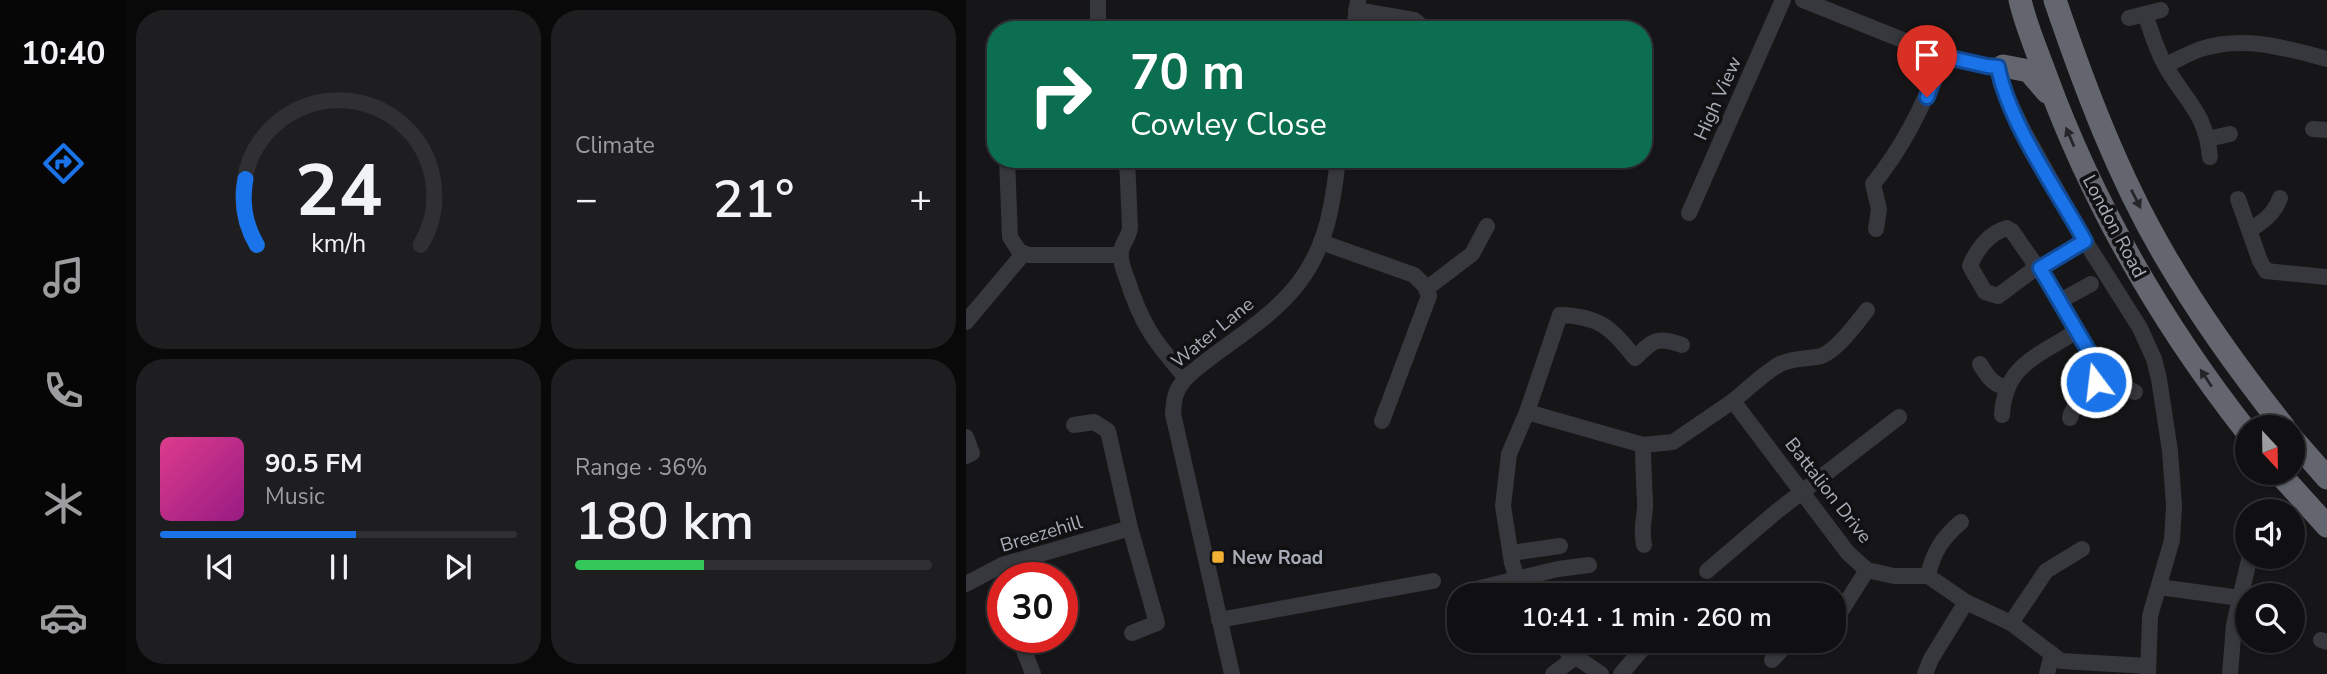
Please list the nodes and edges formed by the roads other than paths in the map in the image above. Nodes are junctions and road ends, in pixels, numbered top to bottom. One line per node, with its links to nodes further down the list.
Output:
1 (1098, 0): 8 (street)
2 (1783, 0): 23 (street, High View)
3 (1803, 0): 10 (street)
4 (2055, 0): 48 (highway, London Road, one-way to 48)
5 (2020, 3): 13 (highway); 14 (highway, London Road)
6 (1357, 5): 9 (street)
7 (2145, 14): 12 (street)
8 (1098, 21)
9 (1415, 21)
10 (1942, 56): 13 (street); 25 (street)
11 (2327, 59): 12 (street)
12 (2166, 65): 16 (street)
13 (2000, 66): 14 (highway); 27 (street)
14 (2057, 106): 50 (highway, London Road, one-way to 14)
15 (2230, 134): 16 (street)
16 (2208, 139): 17 (street)
17 (2210, 157)
18 (1007, 168): 29 (street)
19 (1128, 168): 30 (street)
20 (1337, 168): 28 (street, Water Lane)
21 (2280, 198): 26 (street)
22 (2238, 199): 26 (street)
23 (1689, 212)
24 (1487, 226): 34 (street)
25 (1876, 229)
26 (2250, 230): 32 (street)
27 (2085, 241): 31 (street); 78 (street)
28 (1321, 242): 34 (street); 42 (street, Water Lane)
29 (1024, 253): 30 (street); 37 (street)
30 (1120, 255): 42 (street)
31 (2039, 268): 31 (street); 35 (street)
32 (2327, 277)
33 (2091, 284): 35 (street)
34 (1426, 289): 52 (street)
35 (2060, 301): 38 (street)
36 (1867, 310): 45 (street)
37 (966, 322)
38 (2076, 331): 41 (street); 43 (street)
39 (1682, 345): 46 (street)
40 (1980, 364): 43 (street)
41 (2098, 377): 44 (street); 51 (street)
42 (1186, 378): 82 (street, Water Lane)
43 (2006, 387): 47 (street)
44 (2135, 392)
45 (1733, 401): 55 (street); 60 (street, Battalion Drive)
46 (1527, 412): 55 (street); 67 (street)
47 (2002, 415)
48 (2275, 415)
49 (1899, 417): 60 (street)
50 (2235, 417)
51 (2070, 418)
52 (1382, 421)
53 (1074, 425): 63 (street)
54 (966, 437): 57 (street)
55 (1643, 445): 64 (street)
56 (2305, 453): 58 (highway)
57 (966, 456)
58 (2327, 478)
59 (2290, 485): 62 (highway)
60 (1802, 492): 70 (street, Battalion Drive); 71 (street)
61 (1961, 522): 72 (street)
62 (2327, 526)
63 (1130, 528): 68 (street, Breezehill); 85 (street)
64 (1644, 545)
65 (1560, 546): 67 (street)
66 (2082, 550): 84 (street)
67 (1511, 553): 75 (street)
68 (1030, 562)
69 (1589, 565): 76 (street)
70 (1867, 569): 72 (street, Battalion Drive); 81 (street)
71 (1707, 571)
72 (1928, 576): 80 (street)
73 (987, 577): 77 (street, Breezehill)
74 (1433, 581): 82 (street)
75 (1520, 583)
76 (1529, 583)
77 (966, 584)
78 (2159, 587): 79 (street); 93 (street)
79 (2235, 597)
80 (1966, 602): 84 (street); 99 (street)
81 (1846, 603)
82 (1219, 620): 95 (street, Water Lane)
83 (2235, 620): 101 (street)
84 (2011, 623): 90 (street)
85 (1132, 633)
86 (1025, 653): 94 (street)
87 (1568, 653): 91 (street)
88 (1639, 653): 98 (street)
89 (1779, 653): 92 (street)
90 (2052, 654): 93 (street); 100 (street)
91 (1574, 658): 96 (street); 97 (street)
92 (1772, 660)
93 (2148, 670)
94 (1033, 674)
95 (1232, 674)
96 (1553, 674)
97 (1601, 674)
98 (1620, 674)
99 (1925, 674)
100 (2046, 674)
101 (2230, 674)

